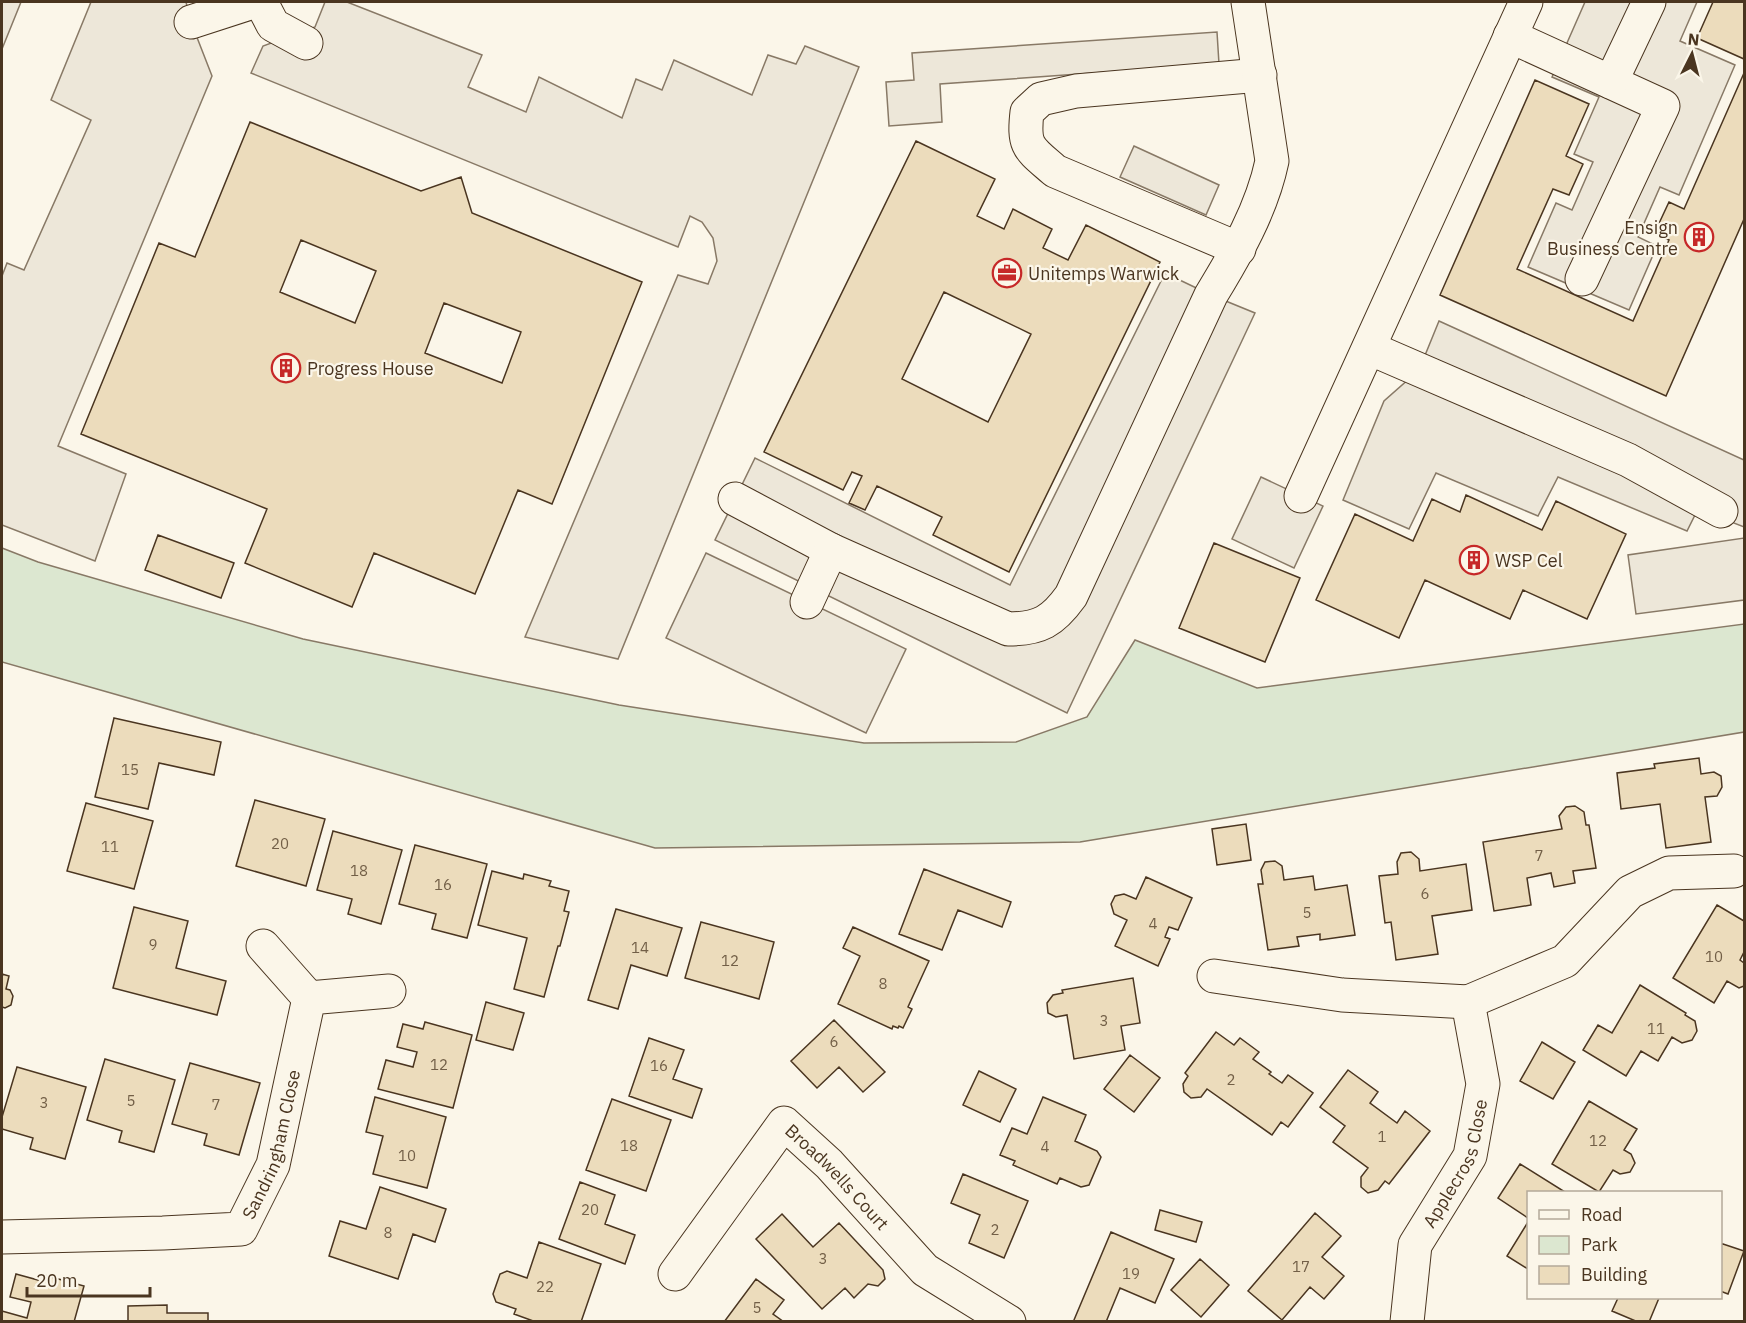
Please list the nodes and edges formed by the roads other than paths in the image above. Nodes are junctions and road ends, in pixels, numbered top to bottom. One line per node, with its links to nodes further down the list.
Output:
1 (253, 2): 6 (street)
2 (261, 2): 8 (street)
3 (1248, 2): 9 (street)
4 (1526, 2): 7 (street)
5 (1649, 2): 10 (street)
6 (191, 22)
7 (1510, 36): 10 (street); 13 (street)
8 (306, 43)
9 (1260, 75): 11 (street); 11 (street)
10 (1611, 82): 12 (street)
11 (1239, 249): 17 (street)
12 (1582, 279)
13 (1369, 348): 14 (street); 16 (street)
14 (1301, 496)
15 (735, 499): 17 (street)
16 (1721, 511)
17 (831, 550): 18 (street)
18 (807, 602)
19 (1734, 871): 24 (street)
20 (263, 946): 23 (street)
21 (1214, 976): 24 (street)
22 (389, 991): 23 (street)
23 (309, 998): 25 (street, Sandringham Close)
24 (1468, 1002): 28 (street, Applecross Close)
25 (2, 1237)
26 (675, 1274): 27 (street, Broadwells Court)
27 (1009, 1322)
28 (1407, 1322)

